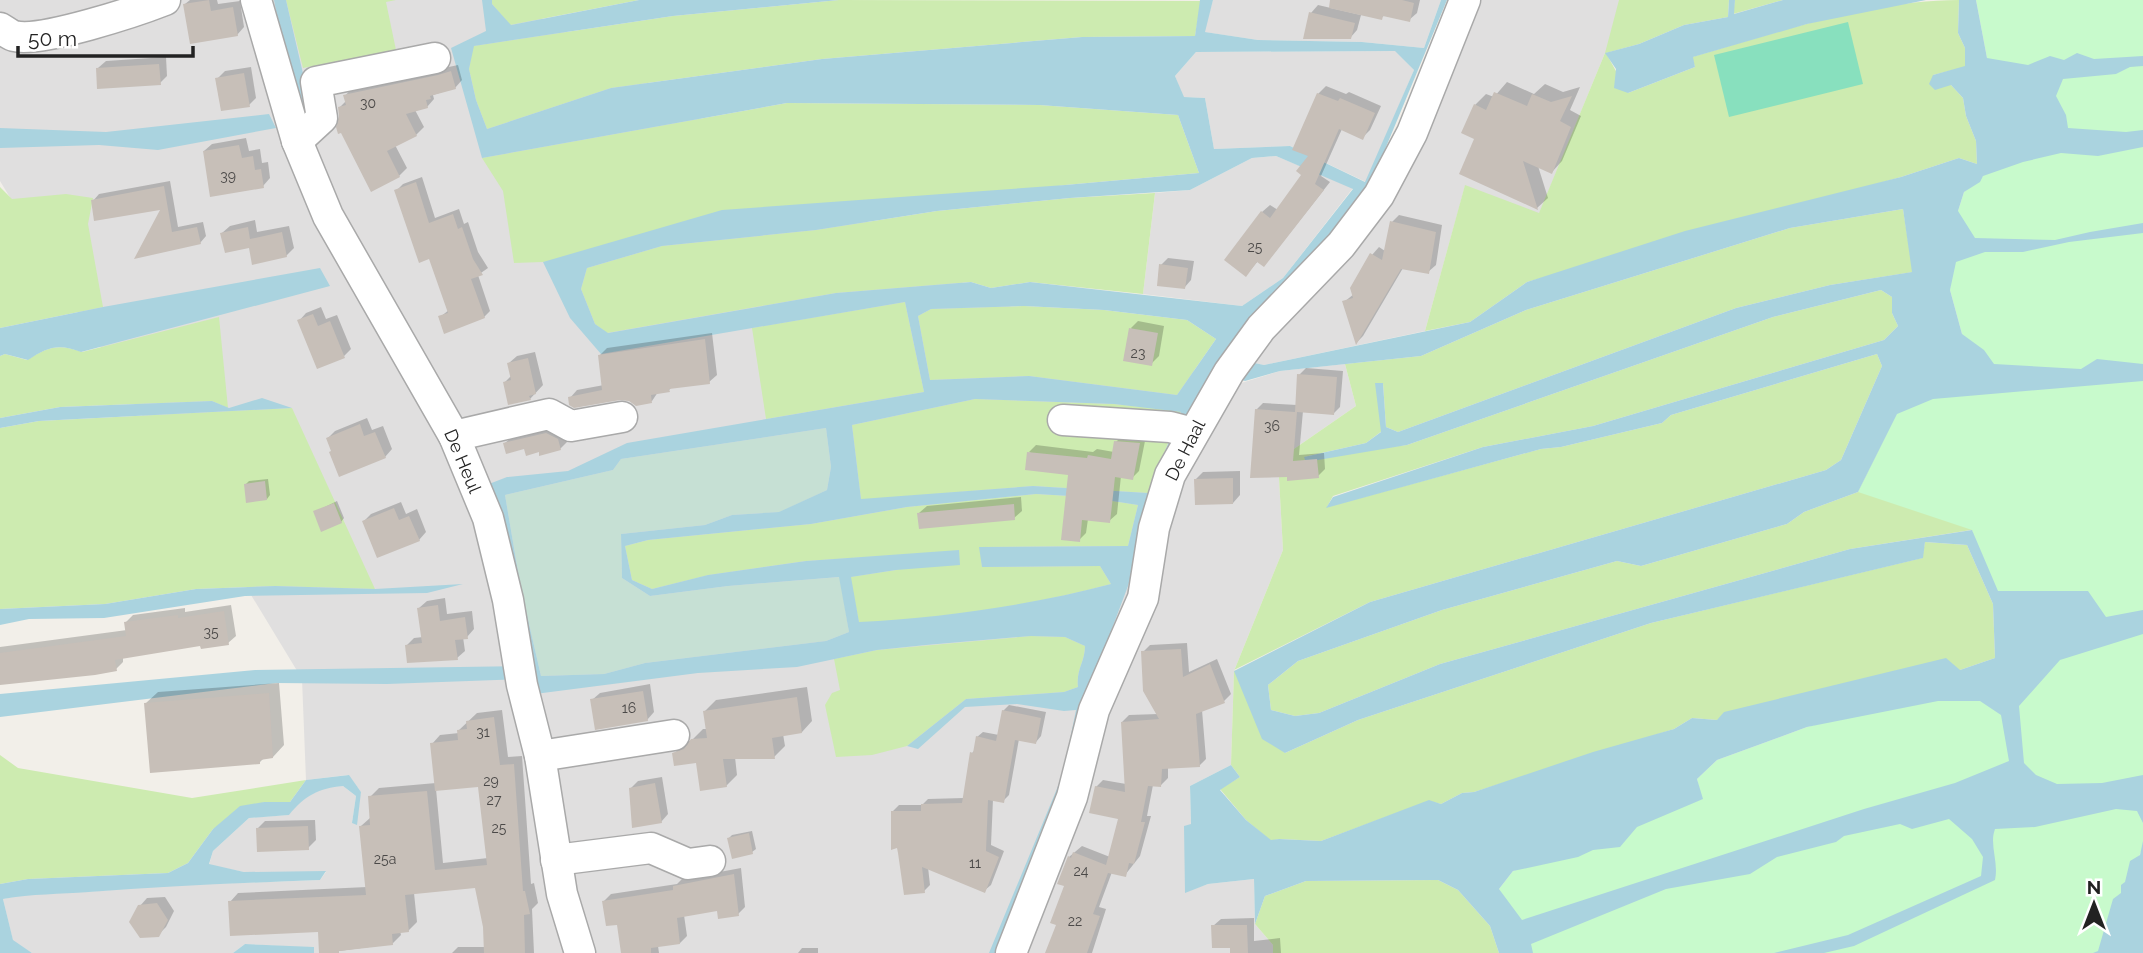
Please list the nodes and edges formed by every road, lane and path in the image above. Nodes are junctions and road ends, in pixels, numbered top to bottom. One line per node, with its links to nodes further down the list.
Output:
1 (165, 0): 4 (street)
2 (256, 0): 6 (street, De Heul)
3 (1465, 0): 9 (street, De Haal)
4 (0, 28)
5 (435, 58): 6 (street)
6 (297, 141): 10 (street, De Heul)
7 (622, 417): 10 (street)
8 (1063, 420): 9 (street)
9 (1183, 430): 16 (street, De Haal)
10 (454, 436): 12 (street, De Heul)
11 (674, 735): 12 (street)
12 (540, 756): 13 (street, De Heul)
13 (556, 860): 14 (street); 15 (street, De Heul)
14 (710, 860)
15 (580, 953)
16 (1012, 953)

